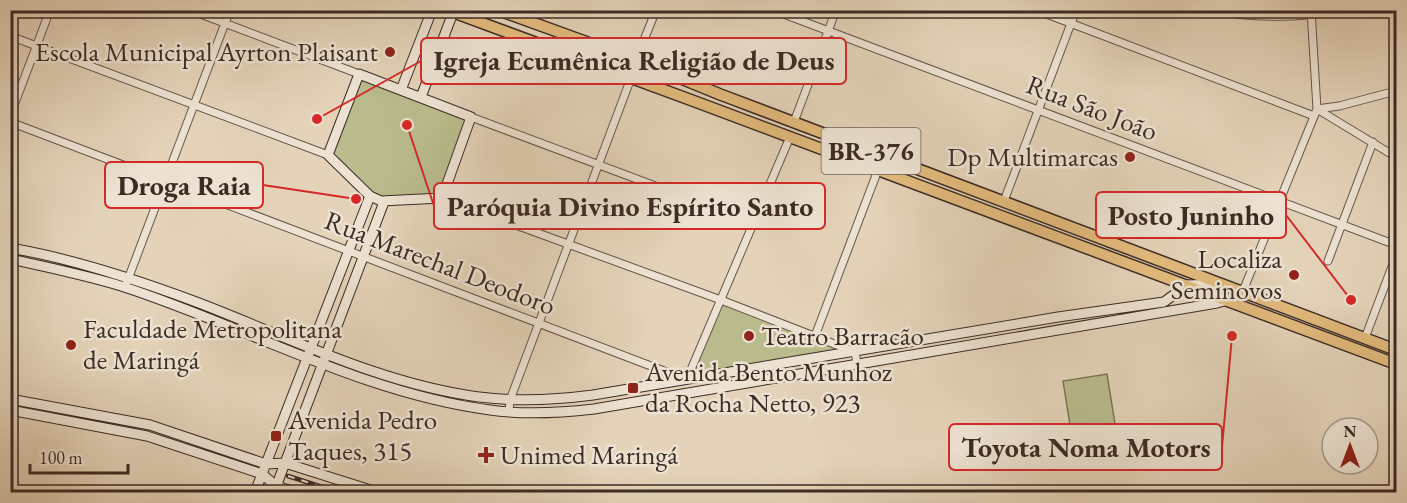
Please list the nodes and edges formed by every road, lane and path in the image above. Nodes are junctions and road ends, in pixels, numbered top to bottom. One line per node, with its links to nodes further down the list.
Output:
1 (50, 10): 19 (street)
2 (190, 10): 15 (street)
3 (230, 10): 15 (street)
4 (432, 10): 24 (main road)
5 (498, 10): 20 (main road, BR-376)
6 (656, 10): 20 (street)
7 (773, 10): 17 (street, Rua São João)
8 (836, 10): 17 (street)
9 (1036, 10): 16 (street)
10 (1076, 10): 16 (street)
11 (1205, 10): 14 (street)
12 (1344, 10): 14 (street)
13 (451, 11): 22 (main road, BR-376); 27 (main road)
14 (1311, 13): 33 (street)
15 (225, 24): 21 (street); 29 (street)
16 (1071, 24): 32 (street); 33 (street)
17 (828, 31): 32 (street, Rua São João); 38 (street)
18 (10, 36): 19 (street)
19 (37, 46): 29 (street); 34 (street)
20 (636, 60): 23 (main road, BR-376)
21 (359, 75): 24 (main road); 41 (main road)
22 (631, 78): 28 (main road, BR-376); 43 (street)
23 (707, 89): 26 (main road, BR-376); 28 (main road)
24 (401, 90): 27 (main road)
25 (1396, 91): 30 (street)
26 (719, 94): 31 (main road); 38 (main road, BR-376)
27 (421, 97): 35 (main road)
28 (699, 103): 31 (main road, BR-376)
29 (195, 104): 41 (street); 47 (street)
30 (1339, 106): 33 (street); 36 (street)
31 (711, 107): 39 (main road, BR-376)
32 (1039, 110): 50 (street); 51 (street, Rua São João)
33 (1315, 112): 36 (street); 51 (street)
34 (10, 116)
35 (471, 117): 43 (street); 49 (main road)
36 (1334, 119): 40 (street)
37 (10, 122): 47 (street, Rua Marechal Deodoro)
38 (794, 122): 44 (main road, BR-376)
39 (790, 136): 45 (main road, BR-376); 53 (street)
40 (1373, 142): 42 (street); 54 (street)
41 (328, 155): 48 (main road)
42 (1396, 157)
43 (599, 164): 53 (street); 55 (street)
44 (915, 167): 46 (main road); 50 (main road, BR-376)
45 (878, 170): 46 (main road, BR-376); 77 (street)
46 (898, 178): 60 (main road, BR-376)
47 (165, 181): 59 (street, Rua Marechal Deodoro); 67 (street)
48 (369, 196): 52 (main road); 59 (main road)
49 (442, 198): 52 (main road); 55 (street)
50 (1004, 201): 57 (main road, BR-376)
51 (1281, 201): 54 (street, Rua São João); 70 (street)
52 (384, 202): 62 (main road)
53 (754, 223): 71 (street)
54 (1341, 224): 56 (street, Rua São João); 65 (street)
55 (569, 244): 71 (street); 74 (street)
56 (1396, 245)
57 (1125, 247): 60 (main road); 70 (main road, BR-376)
58 (10, 248): 61 (main road)
59 (348, 250): 62 (street, Rua Marechal Deodoro); 80 (main road)
60 (1101, 253): 68 (main road, BR-376)
61 (51, 256): 66 (main road); 67 (main road)
62 (362, 256): 74 (street, Rua Marechal Deodoro); 82 (main road)
63 (1396, 256): 78 (street)
64 (10, 259): 66 (main road)
65 (1328, 261)
66 (48, 267): 69 (main road)
67 (128, 278): 69 (street); 75 (main road)
68 (1188, 285): 70 (main road); 72 (main road, BR-376); 73 (main road)
69 (125, 288): 75 (main road)
70 (1243, 291): 72 (main road); 78 (main road, BR-376)
71 (721, 300): 77 (street); 85 (street)
72 (1229, 300): 76 (main road); 84 (main road, BR-376)
73 (1048, 319): 76 (main road); 81 (main road)
74 (539, 323): 85 (street, Rua Marechal Deodoro); 89 (street)
75 (254, 331): 80 (main road)
76 (1050, 331): 83 (main road)
77 (815, 336): 81 (street)
78 (1365, 338): 79 (main road, BR-376)
79 (1396, 350)
80 (309, 352): 82 (main road); 95 (main road)
81 (855, 352): 83 (street); 85 (main road)
82 (326, 359): 86 (main road); 94 (main road)
83 (857, 363): 87 (main road)
84 (1396, 364)
85 (687, 379): 87 (street); 89 (main road)
86 (389, 381): 89 (main road); 91 (main road)
87 (690, 393): 91 (main road)
88 (10, 399): 92 (main road)
89 (510, 400): 91 (street)
90 (10, 410): 93 (main road)
91 (509, 411)
92 (150, 425): 93 (main road); 95 (main road)
93 (147, 436): 96 (main road)
94 (285, 463): 95 (main road); 97 (main road); 100 (main road)
95 (266, 464): 96 (main road)
96 (262, 474): 97 (main road); 98 (main road)
97 (275, 489): 99 (main road)
98 (255, 492)
99 (296, 492)
100 (377, 492)

